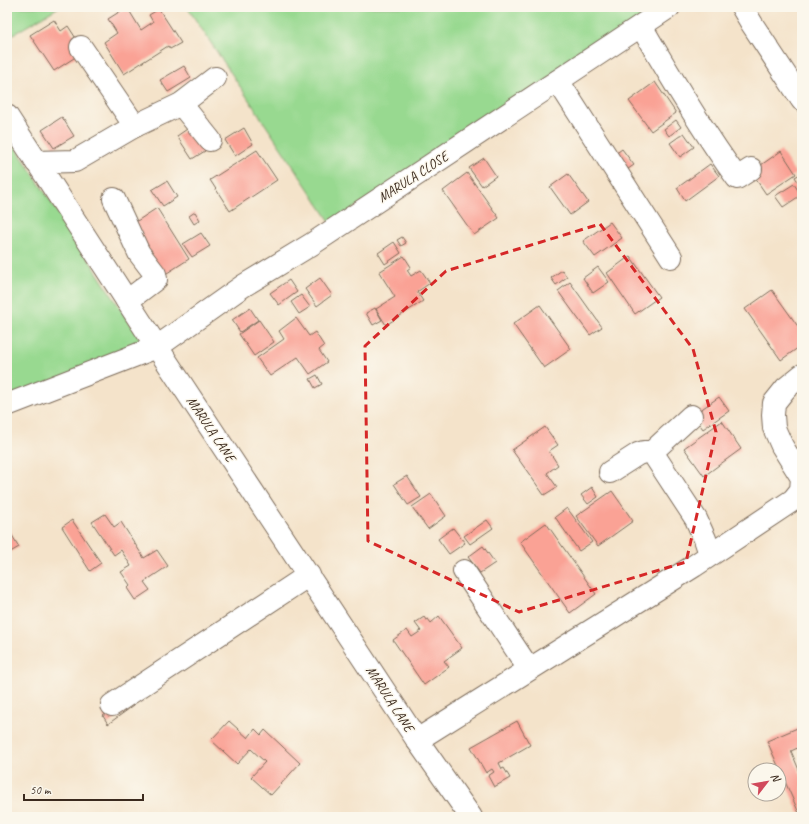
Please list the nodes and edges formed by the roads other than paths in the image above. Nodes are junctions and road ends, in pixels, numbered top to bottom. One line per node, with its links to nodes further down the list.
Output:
1 (670, 7): 3 (street, MARULA CLOSE)
2 (742, 7): 7 (street)
3 (641, 26): 6 (street, MARULA CLOSE); 13 (street)
4 (81, 47): 10 (street)
5 (215, 78): 8 (street)
6 (558, 82): 15 (street); 17 (street, MARULA CLOSE)
7 (802, 100)
8 (181, 104): 10 (street); 11 (street)
9 (7, 116): 12 (street, MARULA LANE)
10 (135, 126): 12 (street)
11 (210, 140)
12 (36, 162): 16 (street, MARULA LANE)
13 (751, 169)
14 (114, 199): 16 (street)
15 (671, 257)
16 (127, 301): 17 (street, MARULA LANE)
17 (157, 346): 19 (street, MARULA CLOSE); 26 (street, MARULA LANE)
18 (802, 375): 23 (street)
19 (7, 405)
20 (684, 429): 21 (street)
21 (652, 452): 22 (street); 24 (street)
22 (610, 472)
23 (802, 490): 24 (street, MARULA LANE)
24 (702, 560): 27 (street, MARULA LANE)
25 (464, 571): 27 (street)
26 (308, 575): 28 (street); 29 (street, MARULA LANE)
27 (529, 669): 29 (street, MARULA LANE)
28 (112, 705)
29 (417, 740): 30 (street, MARULA LANE)
30 (471, 817)

